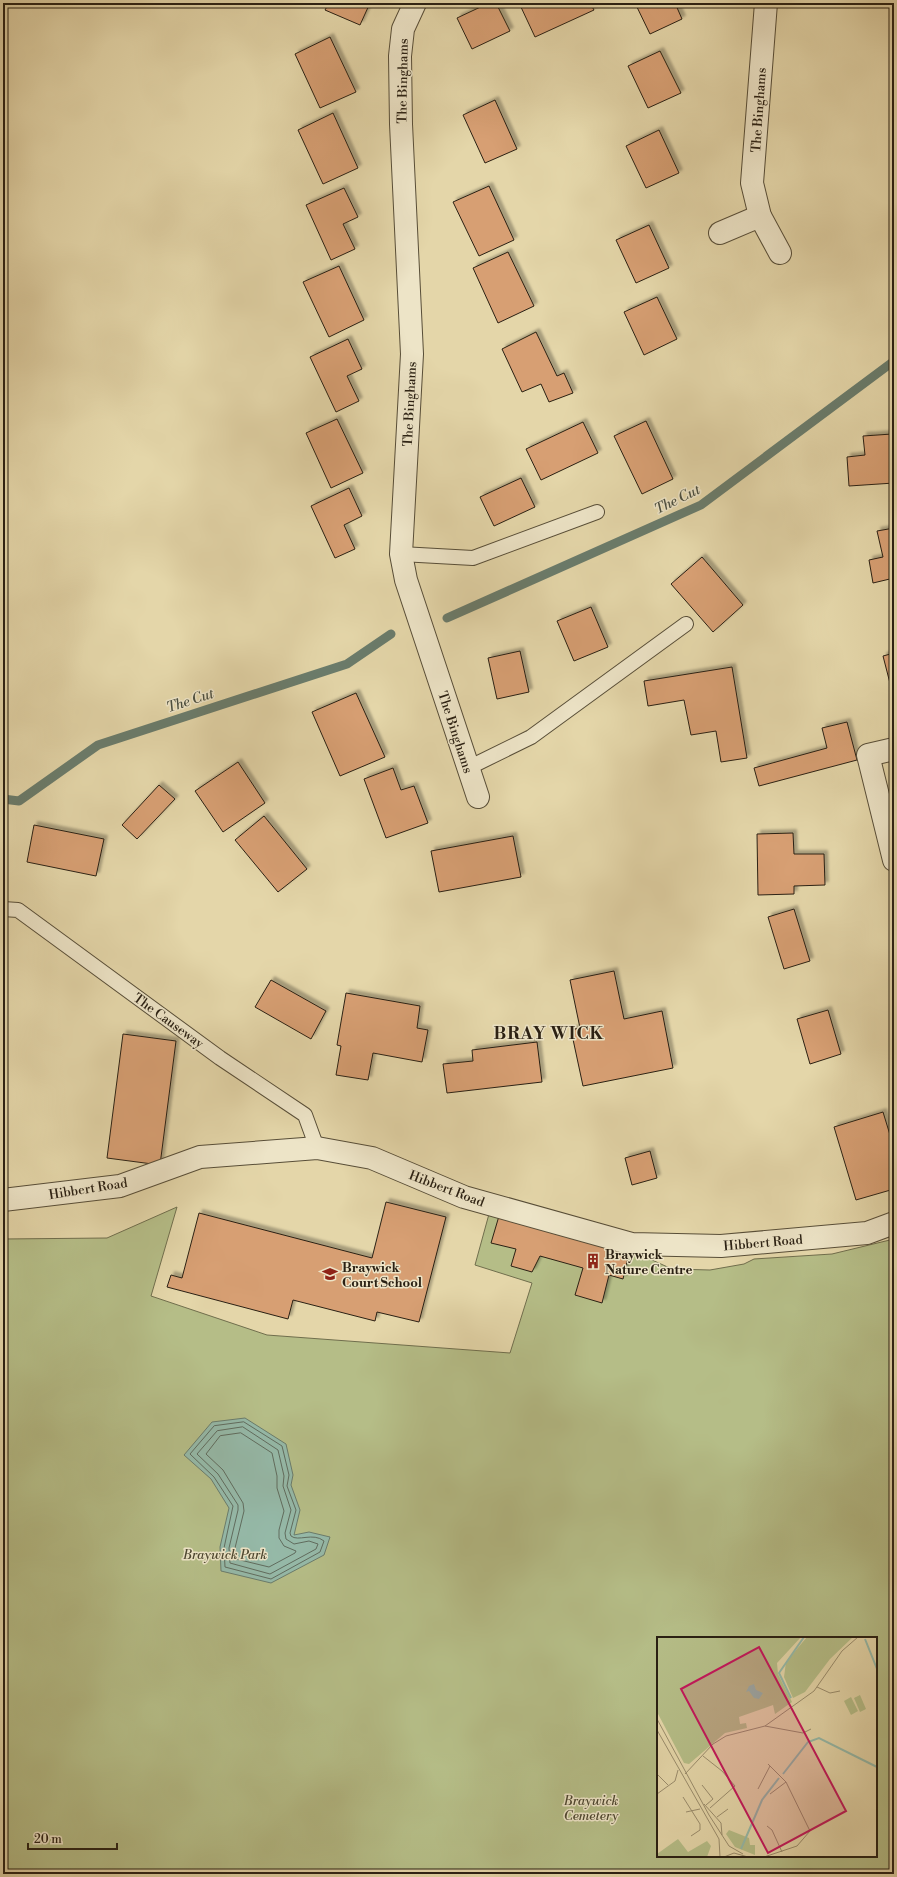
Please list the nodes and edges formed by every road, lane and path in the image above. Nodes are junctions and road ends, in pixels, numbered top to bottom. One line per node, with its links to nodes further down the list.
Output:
1 (415, 3): 7 (street, The Binghams)
2 (766, 3): 3 (street, The Binghams)
3 (760, 216): 4 (street); 5 (street, The Binghams)
4 (720, 234)
5 (780, 253)
6 (597, 512): 7 (lane)
7 (401, 554): 10 (street, The Binghams)
8 (686, 624): 10 (lane)
9 (894, 749): 12 (street)
10 (468, 768): 11 (street, The Binghams)
11 (478, 797)
12 (894, 860)
13 (3, 909): 14 (lane, The Causeway)
14 (317, 1148): 15 (street, Hibbert Road); 16 (street, Hibbert Road)
15 (3, 1200)
16 (894, 1223)

